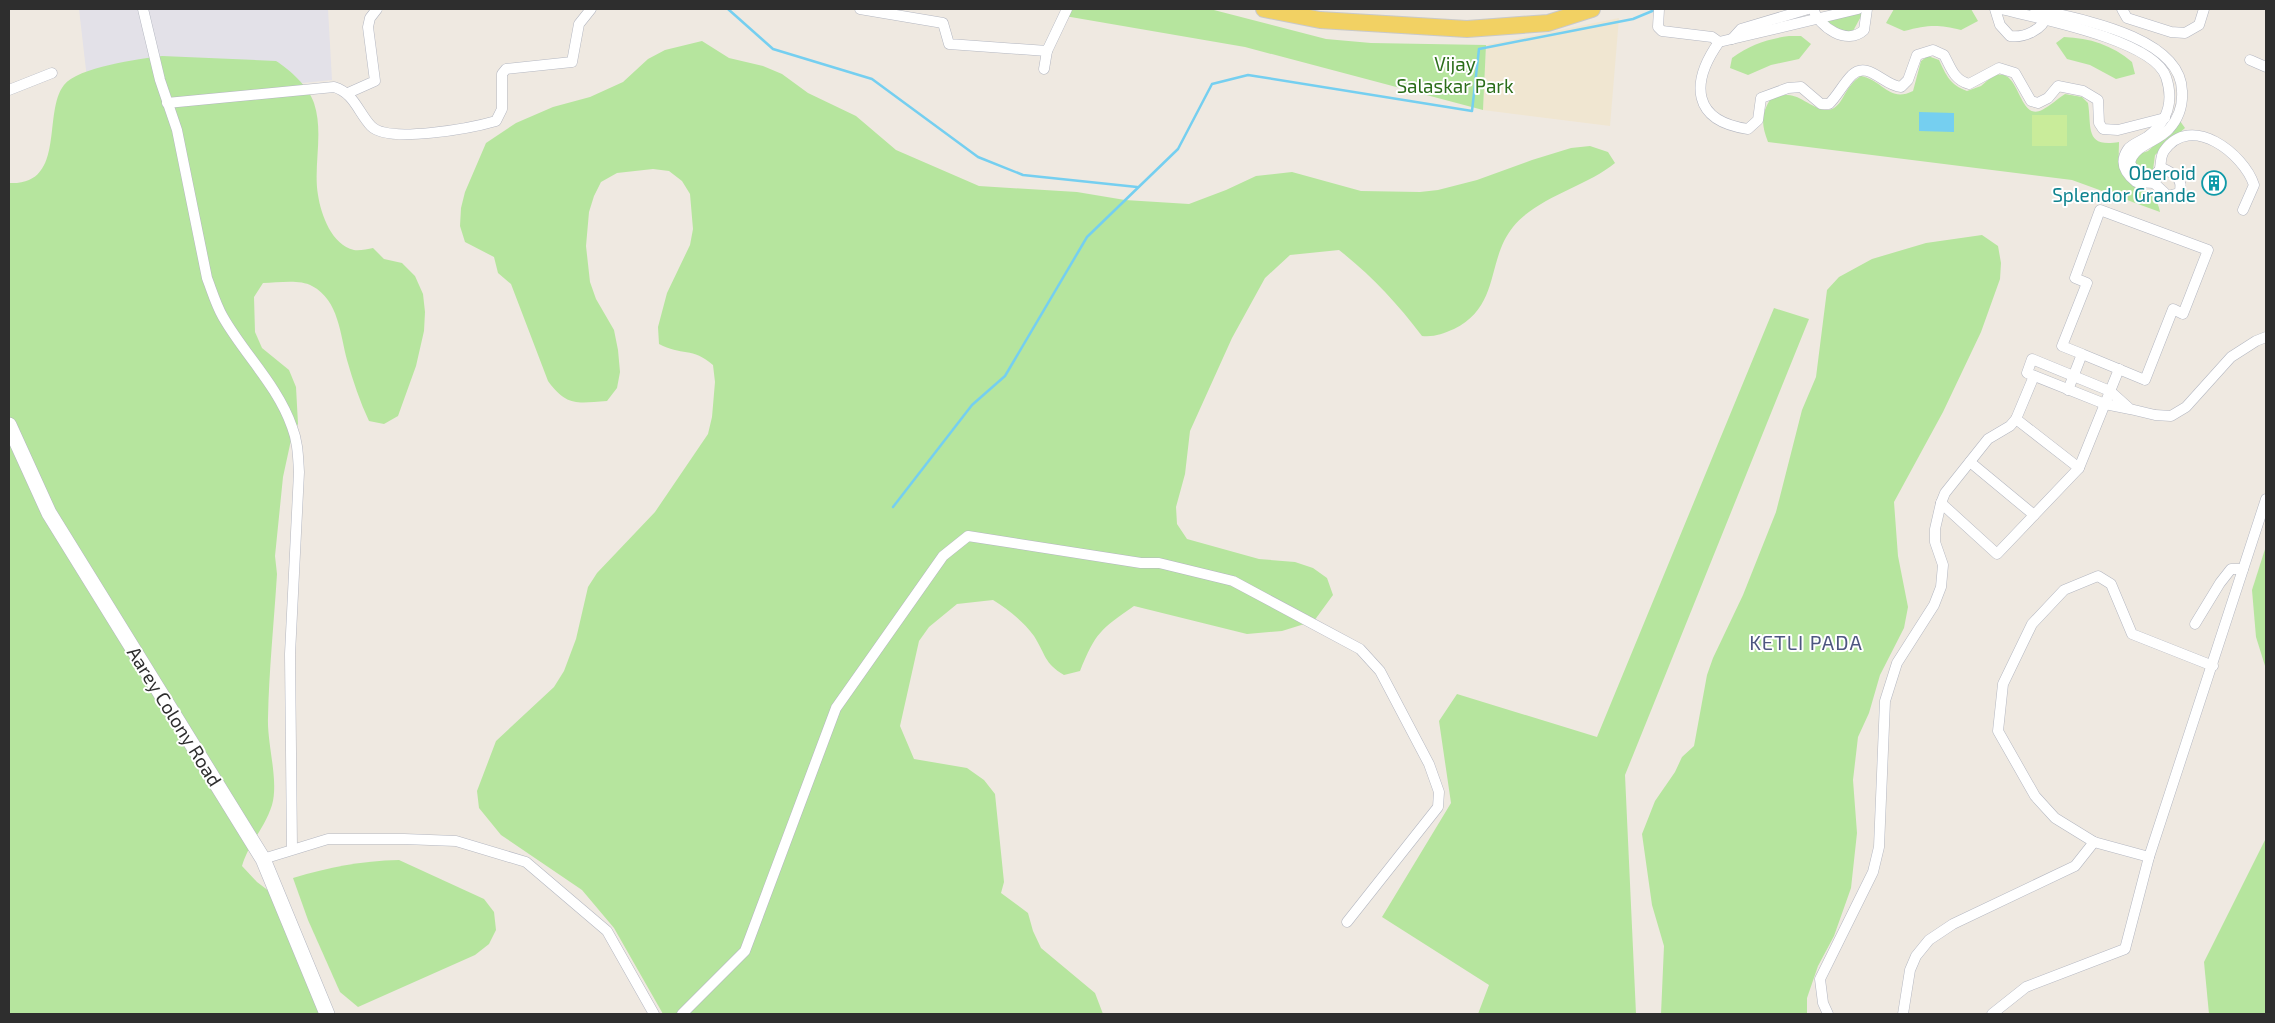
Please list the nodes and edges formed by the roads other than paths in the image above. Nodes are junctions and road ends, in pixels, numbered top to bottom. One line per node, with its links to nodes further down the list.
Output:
1 (143, 9): 33 (street)
2 (377, 9): 30 (street)
3 (591, 9): 30 (street)
4 (860, 9): 21 (street)
5 (1067, 9): 21 (street)
6 (1264, 9): 7 (main road)
7 (1592, 9)
8 (1808, 9): 19 (street)
9 (1858, 9): 17 (street)
10 (1867, 9): 17 (street)
11 (1995, 9): 18 (street)
12 (2001, 9): 18 (street)
13 (2035, 9): 18 (street)
14 (2122, 9): 15 (street)
15 (2204, 9)
16 (1659, 11): 20 (street)
17 (1815, 14): 19 (street)
18 (2047, 16): 22 (street)
19 (1732, 39): 20 (street)
20 (1719, 42): 27 (street)
21 (1047, 51): 25 (street)
22 (2150, 52): 31 (street); 32 (street)
23 (2250, 60): 24 (street)
24 (2266, 67)
25 (1044, 70)
26 (52, 73): 29 (street)
27 (1701, 76): 28 (street); 34 (street)
28 (1707, 89)
29 (9, 90)
30 (348, 93): 33 (street)
31 (2167, 94): 32 (street); 34 (street)
32 (2182, 95): 34 (street)
33 (168, 103): 58 (street)
34 (2164, 124): 35 (street); 36 (street)
35 (2162, 168): 36 (street); 36 (street); 37 (street)
36 (2154, 183)
37 (2243, 210)
38 (2266, 337): 46 (street)
39 (2082, 354): 40 (street); 40 (street); 42 (street)
40 (2119, 369): 44 (street)
41 (2034, 376): 42 (street); 43 (street); 47 (street)
42 (2074, 376): 43 (street); 44 (street)
43 (2068, 390): 45 (street)
44 (2110, 391): 45 (street); 46 (street)
45 (2105, 404): 46 (street); 50 (street)
46 (2130, 409)
47 (2016, 419): 49 (street); 50 (street)
48 (9, 425): 60 (main road, Aarey Colony Road)
49 (1970, 462): 52 (street); 53 (street)
50 (2078, 468): 53 (street)
51 (2266, 499): 54 (street)
52 (1942, 503): 53 (street); 65 (street)
53 (2034, 515)
54 (2243, 569): 55 (street); 56 (street)
55 (2195, 624)
56 (2213, 666): 57 (street); 59 (street)
57 (2094, 842): 59 (street); 66 (street)
58 (292, 849): 60 (street); 63 (street)
59 (2149, 857): 67 (street)
60 (263, 859): 62 (main road, Aarey Colony Road)
61 (1347, 922): 64 (street)
62 (327, 1014)
63 (654, 1014)
64 (682, 1014)
65 (1828, 1014)
66 (1902, 1014)
67 (1992, 1014)

